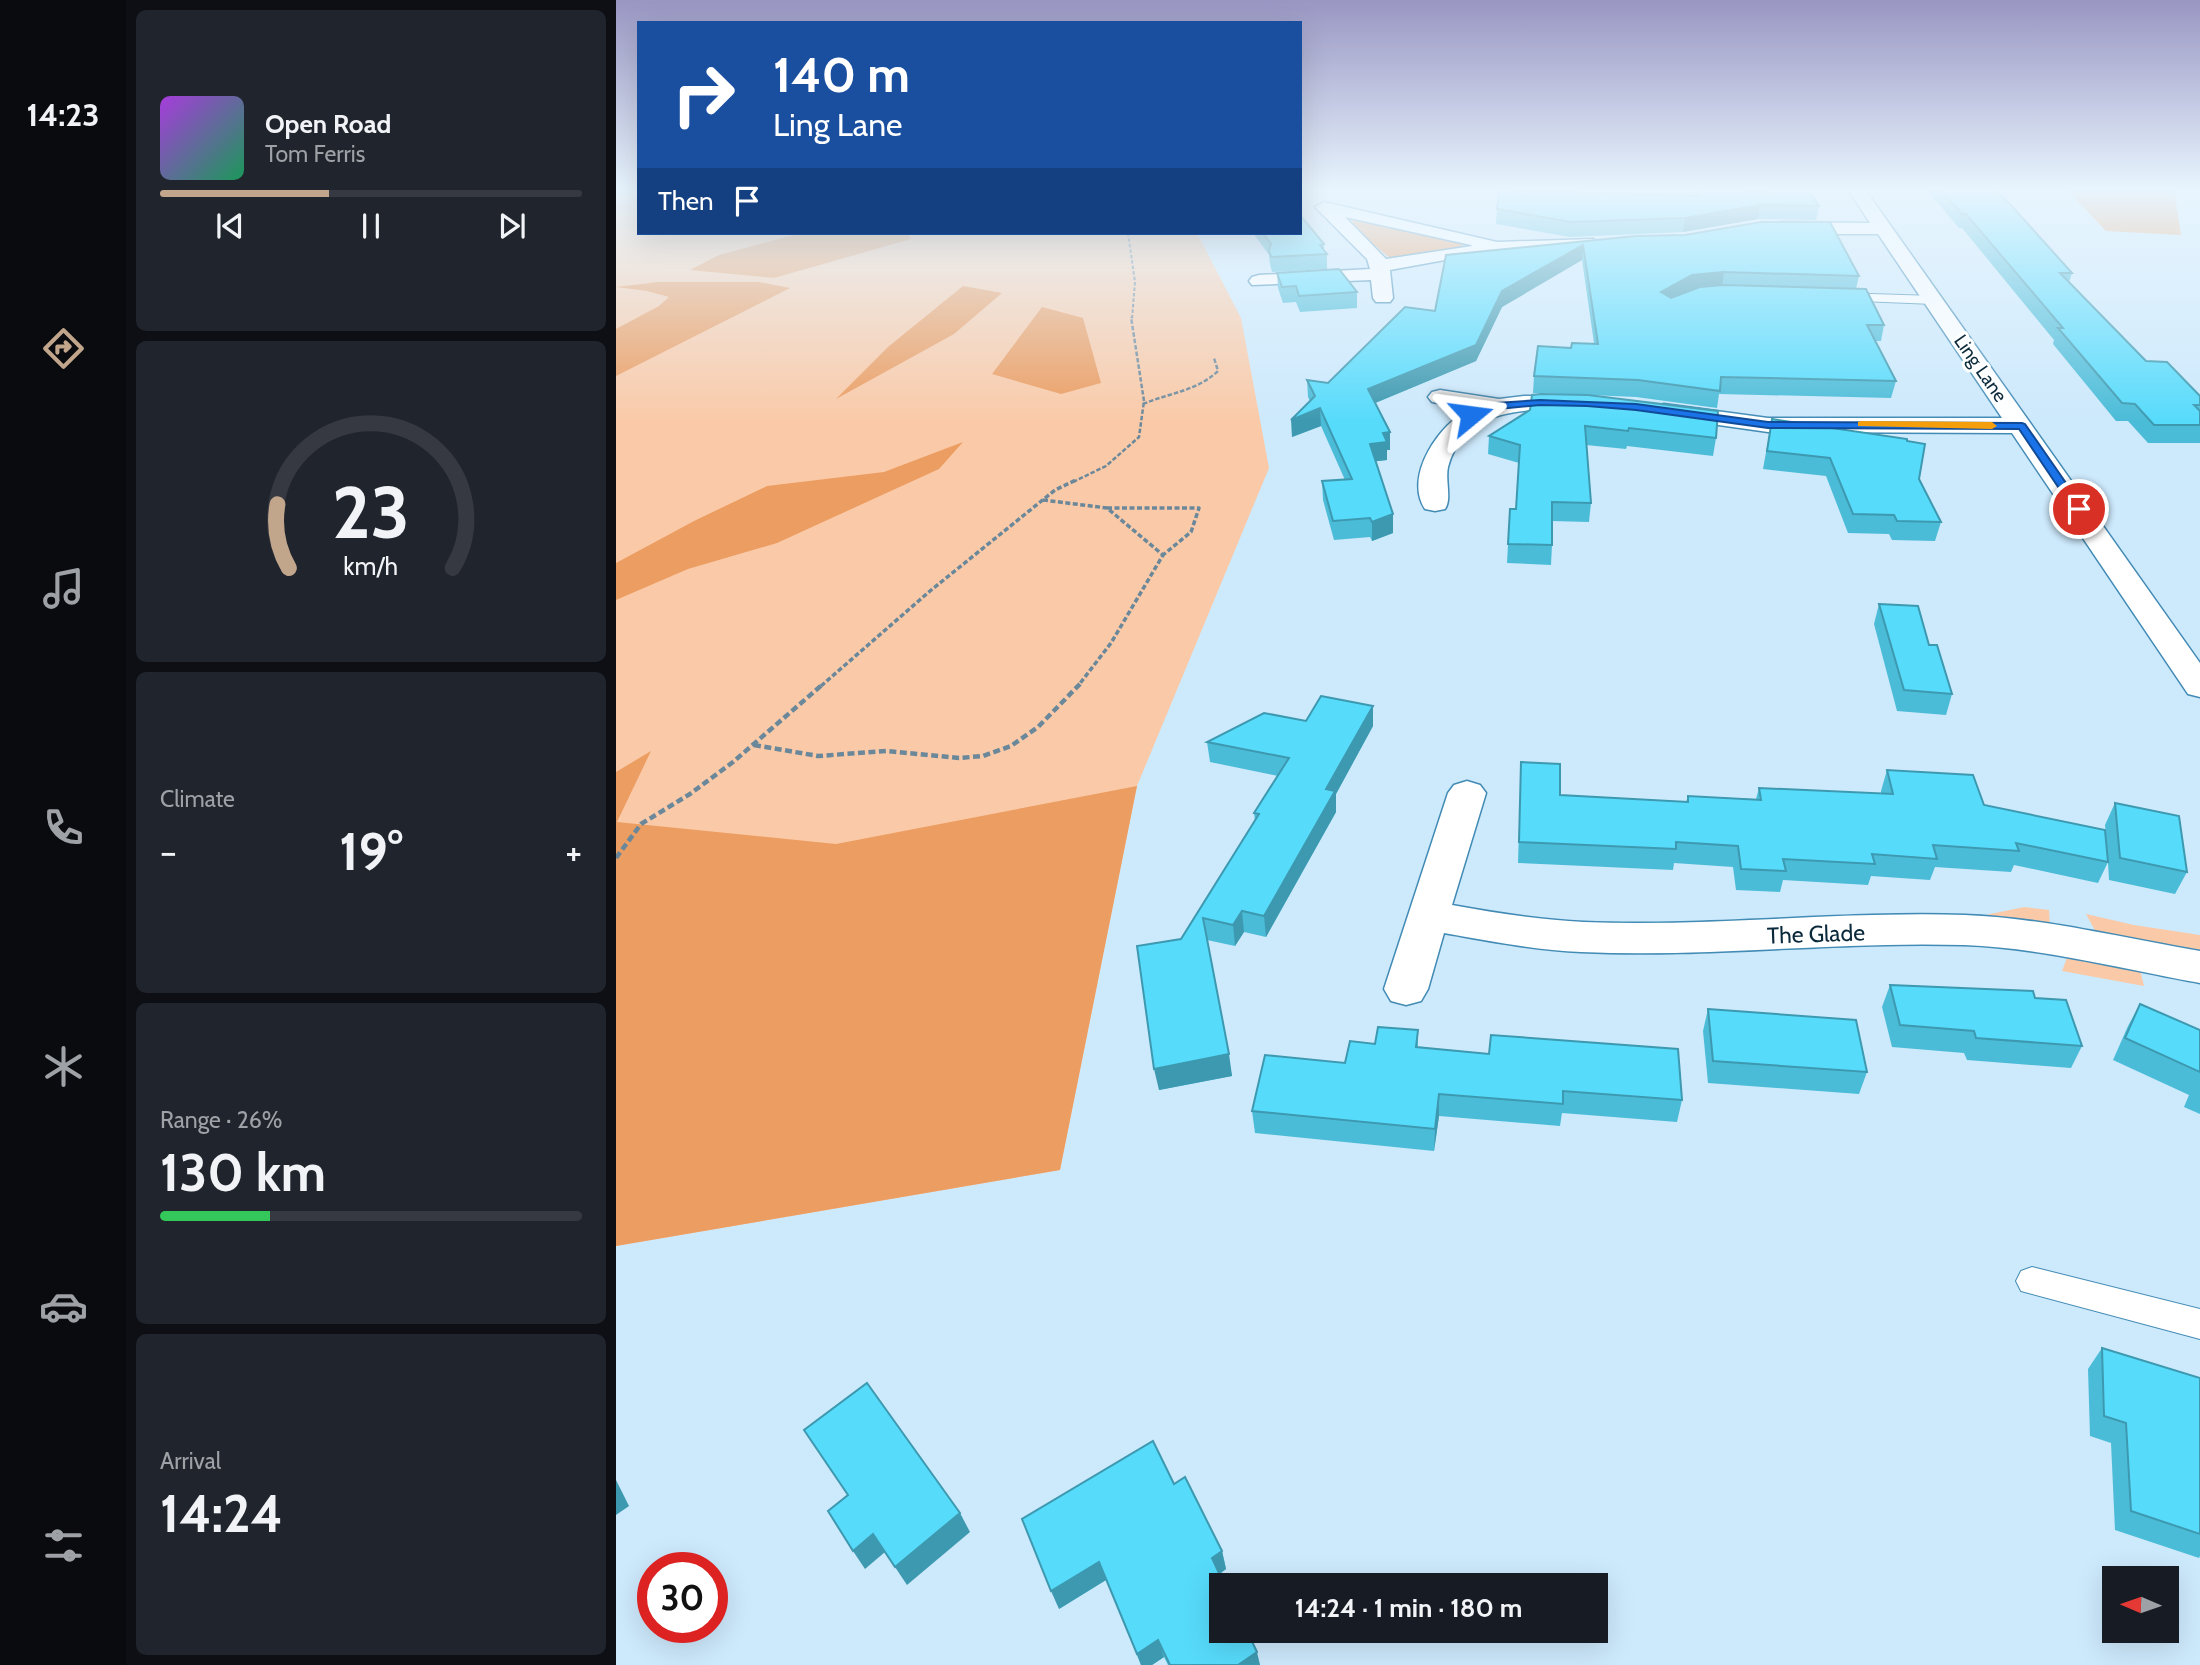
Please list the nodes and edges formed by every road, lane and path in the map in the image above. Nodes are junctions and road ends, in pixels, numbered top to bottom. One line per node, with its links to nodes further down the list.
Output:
1 (1133, 266): 12 (path)
2 (1378, 266): 5 (street)
3 (1403, 266): 5 (street)
4 (1910, 266): 9 (street, Ling Lane)
5 (1380, 270): 6 (street); 8 (street)
6 (1259, 281)
7 (1828, 297): 9 (lane)
8 (1383, 298)
9 (1934, 300): 14 (street, Ling Lane)
10 (1214, 359): 12 (path)
11 (1440, 397): 13 (street)
12 (1143, 404): 15 (path)
13 (1496, 406): 14 (street); 16 (street)
14 (2022, 426): 19 (street, Ling Lane)
15 (1042, 500): 17 (path); 20 (path)
16 (1436, 503)
17 (1107, 508): 18 (path); 18 (path)
18 (1163, 555): 20 (path)
19 (2200, 687)
20 (753, 745): 22 (path)
21 (1467, 793): 23 (street)
22 (616, 858)
23 (1430, 916): 24 (street, The Glade); 25 (street)
24 (2200, 967)
25 (1406, 989)
26 (2032, 1280): 27 (lane)
27 (2200, 1324)

